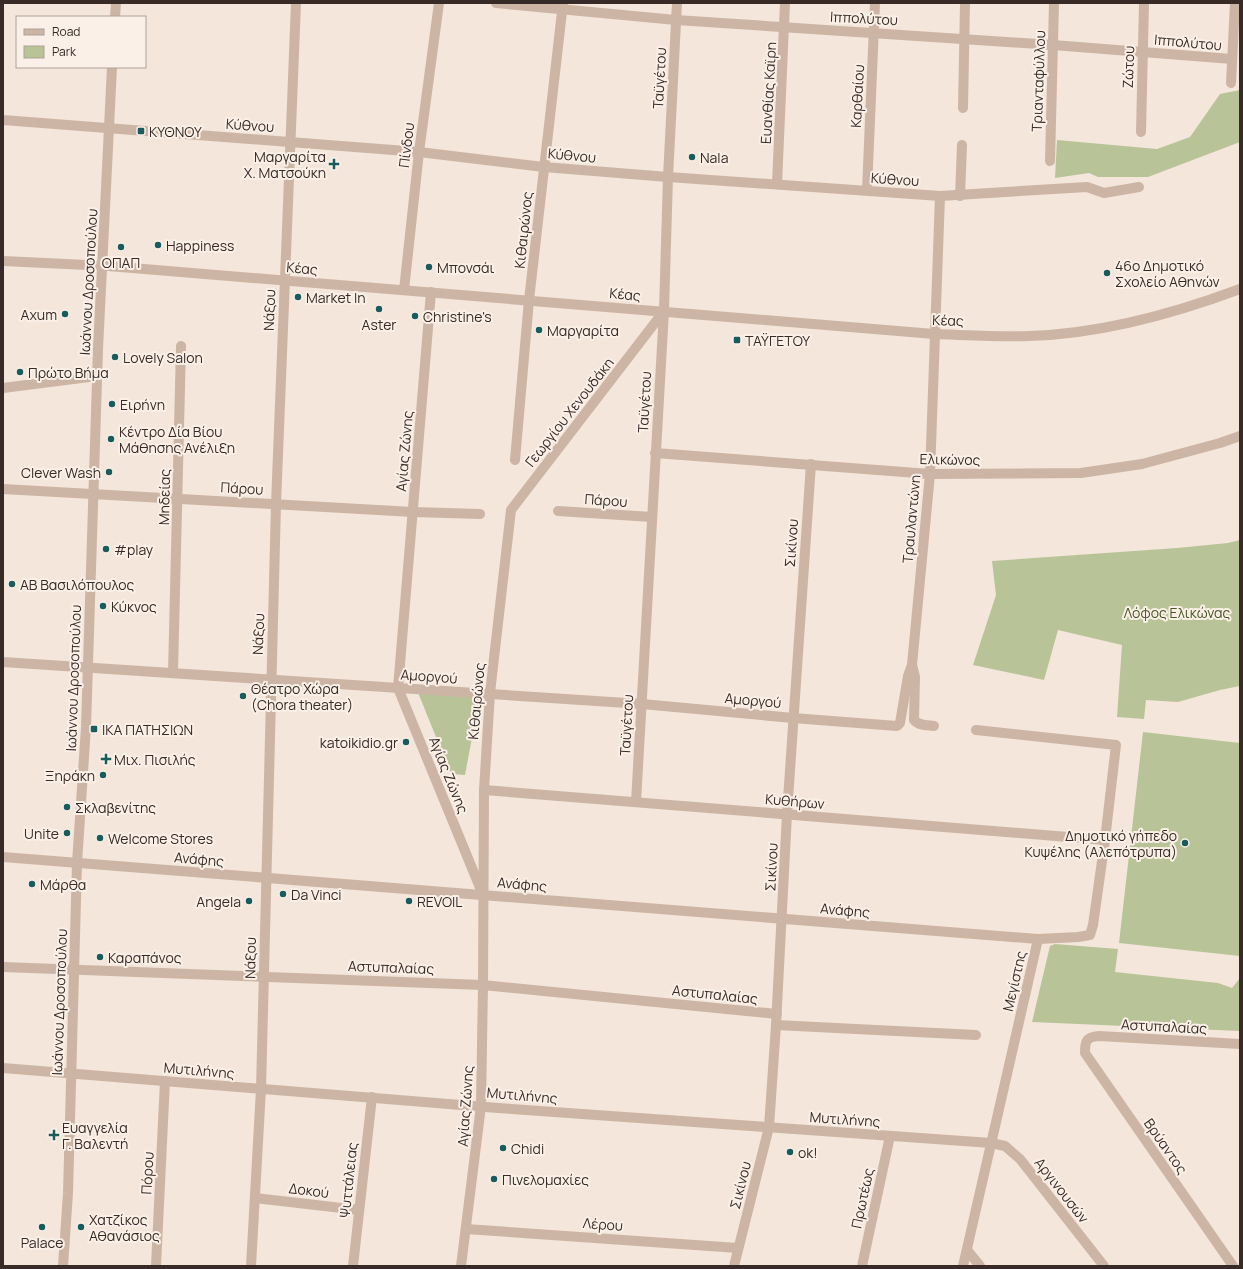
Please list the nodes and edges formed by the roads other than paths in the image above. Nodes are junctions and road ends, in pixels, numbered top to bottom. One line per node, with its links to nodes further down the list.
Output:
1 (116, 3): 13 (street)
2 (296, 3): 28 (street, Νάξου)
3 (439, 3): 30 (street, Πίνδου)
4 (496, 3): 12 (street, Ιππολύτου)
5 (676, 3): 14 (street, Ταϋγέτου)
6 (785, 3): 16 (street, Ευανθίας Καϊρη)
7 (875, 3): 17 (street, Καρθαίου)
8 (965, 3): 18 (street)
9 (1054, 3): 19 (street, Τριανταφύλλου)
10 (1144, 3): 20 (street, Ζώτου)
11 (1235, 3): 15 (street)
12 (563, 6): 14 (street, Ιππολύτου); 32 (street, Κιθαιρώνος)
13 (115, 16)
14 (676, 20): 16 (street, Ιππολύτου); 33 (street, Ταϋγέτου)
15 (1237, 23): 21 (street)
16 (785, 28): 17 (street, Ιππολύτου); 34 (street, Ευανθίας Καϊρη)
17 (874, 32): 18 (street, Ιππολύτου); 36 (street, Καρθαίου)
18 (964, 39): 19 (street, Ιππολύτου); 24 (street)
19 (1053, 45): 20 (street, Ιππολύτου); 31 (street, Τριανταφύλλου)
20 (1143, 52): 21 (street, Ιππολύτου); 27 (street, Ζώτου)
21 (1232, 59): 23 (street)
22 (112, 68): 26 (street, Ιωάννου Δροσοπούλου)
23 (1231, 83)
24 (963, 108)
25 (3, 120): 26 (street, Κύθνου)
26 (109, 128): 28 (street, Κύθνου); 40 (street, Ιωάννου Δροσοπούλου)
27 (1141, 132)
28 (290, 142): 30 (street, Κύθνου); 41 (street, Νάξου)
29 (962, 145): 38 (street)
30 (419, 152): 32 (street, Κύθνου); 43 (street, Πίνδου)
31 (1050, 161)
32 (544, 167): 33 (street, Κύθνου); 45 (street, Κιθαιρώνος)
33 (668, 177): 34 (street, Κύθνου); 46 (street, Ταϋγέτου)
34 (777, 184): 36 (street, Κύθνου)
35 (1139, 187): 38 (street, Κύθνου)
36 (867, 190): 37 (street, Κύθνου)
37 (940, 196): 38 (street, Κύθνου); 47 (street, Τραυλαντώνη)
38 (960, 196)
39 (3, 261): 40 (street, Κέας)
40 (103, 266): 41 (street, Κέας); 49 (street, Ιωάννου Δροσοπούλου)
41 (284, 280): 43 (street, Κέας); 59 (street, Νάξου)
42 (1240, 289): 47 (street, Κέας)
43 (404, 290): 44 (street, Κέας)
44 (431, 292): 45 (street, Κέας); 62 (street, Αγίας Ζώνης)
45 (529, 300): 46 (street, Κέας); 53 (street, Κιθαιρώνος)
46 (664, 311): 47 (street, Κέας); 52 (street, Ταϋγέτου); 60 (street, Γεωργίου Χενουδάκη)
47 (934, 334): 55 (street, Τραυλαντώνη)
48 (181, 346): 58 (street, Μηδείας)
49 (97, 376): 50 (street); 57 (street, Ιωάννου Δροσοπούλου)
50 (3, 388)
51 (1240, 436): 55 (street, Ελικώνος)
52 (655, 454): 54 (street, Ελικώνος); 64 (street, Ταϋγέτου)
53 (514, 460)
54 (811, 464): 55 (street, Ελικώνος); 73 (street, Σικίνου)
55 (930, 474): 66 (street, Τραυλαντώνη)
56 (3, 489): 57 (street, Πάρου)
57 (94, 494): 58 (street, Πάρου); 67 (street, Ιωάννου Δροσοπούλου)
58 (178, 498): 59 (street, Πάρου); 68 (street, Μηδείας)
59 (276, 504): 62 (street, Πάρου); 69 (street, Νάξου)
60 (511, 510): 71 (street, Κιθαιρώνος)
61 (558, 511): 64 (street, Πάρου)
62 (413, 512): 63 (street, Πάρου); 70 (street, Αγίας Ζώνης)
63 (480, 514)
64 (652, 517): 72 (street, Ταϋγέτου)
65 (3, 662): 67 (street, Αμοργού)
66 (912, 665): 74 (street, Τραυλαντώνη); 75 (street)
67 (88, 668): 68 (street, Αμοργού); 82 (street, Ιωάννου Δροσοπούλου)
68 (173, 673): 69 (street, Αμοργού)
69 (271, 679): 70 (street, Αμοργού); 83 (street, Νάξου)
70 (398, 688): 71 (street, Αμοργού); 84 (street, Αγίας Ζώνης)
71 (490, 694): 72 (street, Αμοργού); 77 (street, Κιθαιρώνος)
72 (642, 704): 73 (street, Αμοργού); 78 (street, Ταϋγέτου)
73 (794, 718): 74 (street, Αμοργού); 79 (street, Σικίνου)
74 (900, 723)
75 (934, 726)
76 (976, 730): 80 (street, Μεγίστης)
77 (484, 790): 78 (street, Κυθήρων); 84 (street, Κιθαιρώνος)
78 (636, 802): 79 (street, Κυθήρων)
79 (787, 814): 80 (street, Κυθήρων); 85 (street, Σικίνου)
80 (1105, 840): 86 (street, Μεγίστης)
81 (3, 857): 82 (street, Ανάφης)
82 (77, 863): 83 (street, Ανάφης); 88 (street, Ιωάννου Δροσοπούλου)
83 (266, 878): 84 (street, Ανάφης); 89 (street, Νάξου)
84 (483, 895): 85 (street, Ανάφης); 90 (street, Αγίας Ζώνης)
85 (783, 919): 86 (street, Ανάφης); 91 (street, Σικίνου)
86 (1038, 939): 104 (street, Μεγίστης)
87 (3, 967): 88 (street, Αστυπαλαίας)
88 (74, 969): 89 (street, Αστυπαλαίας); 97 (street, Ιωάννου Δροσοπούλου)
89 (263, 976): 90 (street, Αστυπαλαίας); 99 (street, Νάξου)
90 (483, 985): 91 (street, Αστυπαλαίας); 101 (street, Αγίας Ζώνης)
91 (777, 1014): 92 (street, Σικίνου)
92 (776, 1025): 93 (street); 102 (street, Σικίνου)
93 (976, 1035)
94 (1087, 1039): 95 (street, Αστυπαλαίας); 111 (street, Βρύαντος)
95 (1240, 1044)
96 (3, 1068): 97 (street, Μυτιλήνης)
97 (71, 1074): 98 (street, Μυτιλήνης); 112 (street, Ιωάννου Δροσοπούλου)
98 (165, 1081): 99 (street, Μυτιλήνης); 113 (street, Πόρου)
99 (261, 1089): 100 (street, Μυτιλήνης); 105 (street, Νάξου)
100 (372, 1097): 101 (street, Μυτιλήνης); 106 (street, Ψυττάλειας)
101 (481, 1106): 102 (street, Μυτιλήνης); 107 (street, Αγίας Ζώνης)
102 (768, 1127): 103 (street, Μυτιλήνης); 108 (street, Σικίνου)
103 (890, 1136): 104 (street, Μυτιλήνης); 118 (street, Πρωτέως)
104 (991, 1143): 109 (street, Μεγίστης); 121 (street, Αργινουσών)
105 (255, 1198): 106 (street, Δοκού); 114 (street, Νάξου)
106 (359, 1210): 115 (street, Ψυττάλειας)
107 (466, 1229): 108 (street, Λέρου); 116 (street, Αγίας Ζώνης)
108 (738, 1248): 117 (street, Σικίνου)
109 (967, 1250): 119 (street, Μεγίστης); 120 (street)
110 (1240, 1258): 111 (street)
111 (1231, 1265)
112 (63, 1266)
113 (156, 1266)
114 (251, 1266)
115 (353, 1266)
116 (461, 1266)
117 (734, 1266)
118 (862, 1266)
119 (963, 1266)
120 (980, 1266)
121 (1104, 1266)

